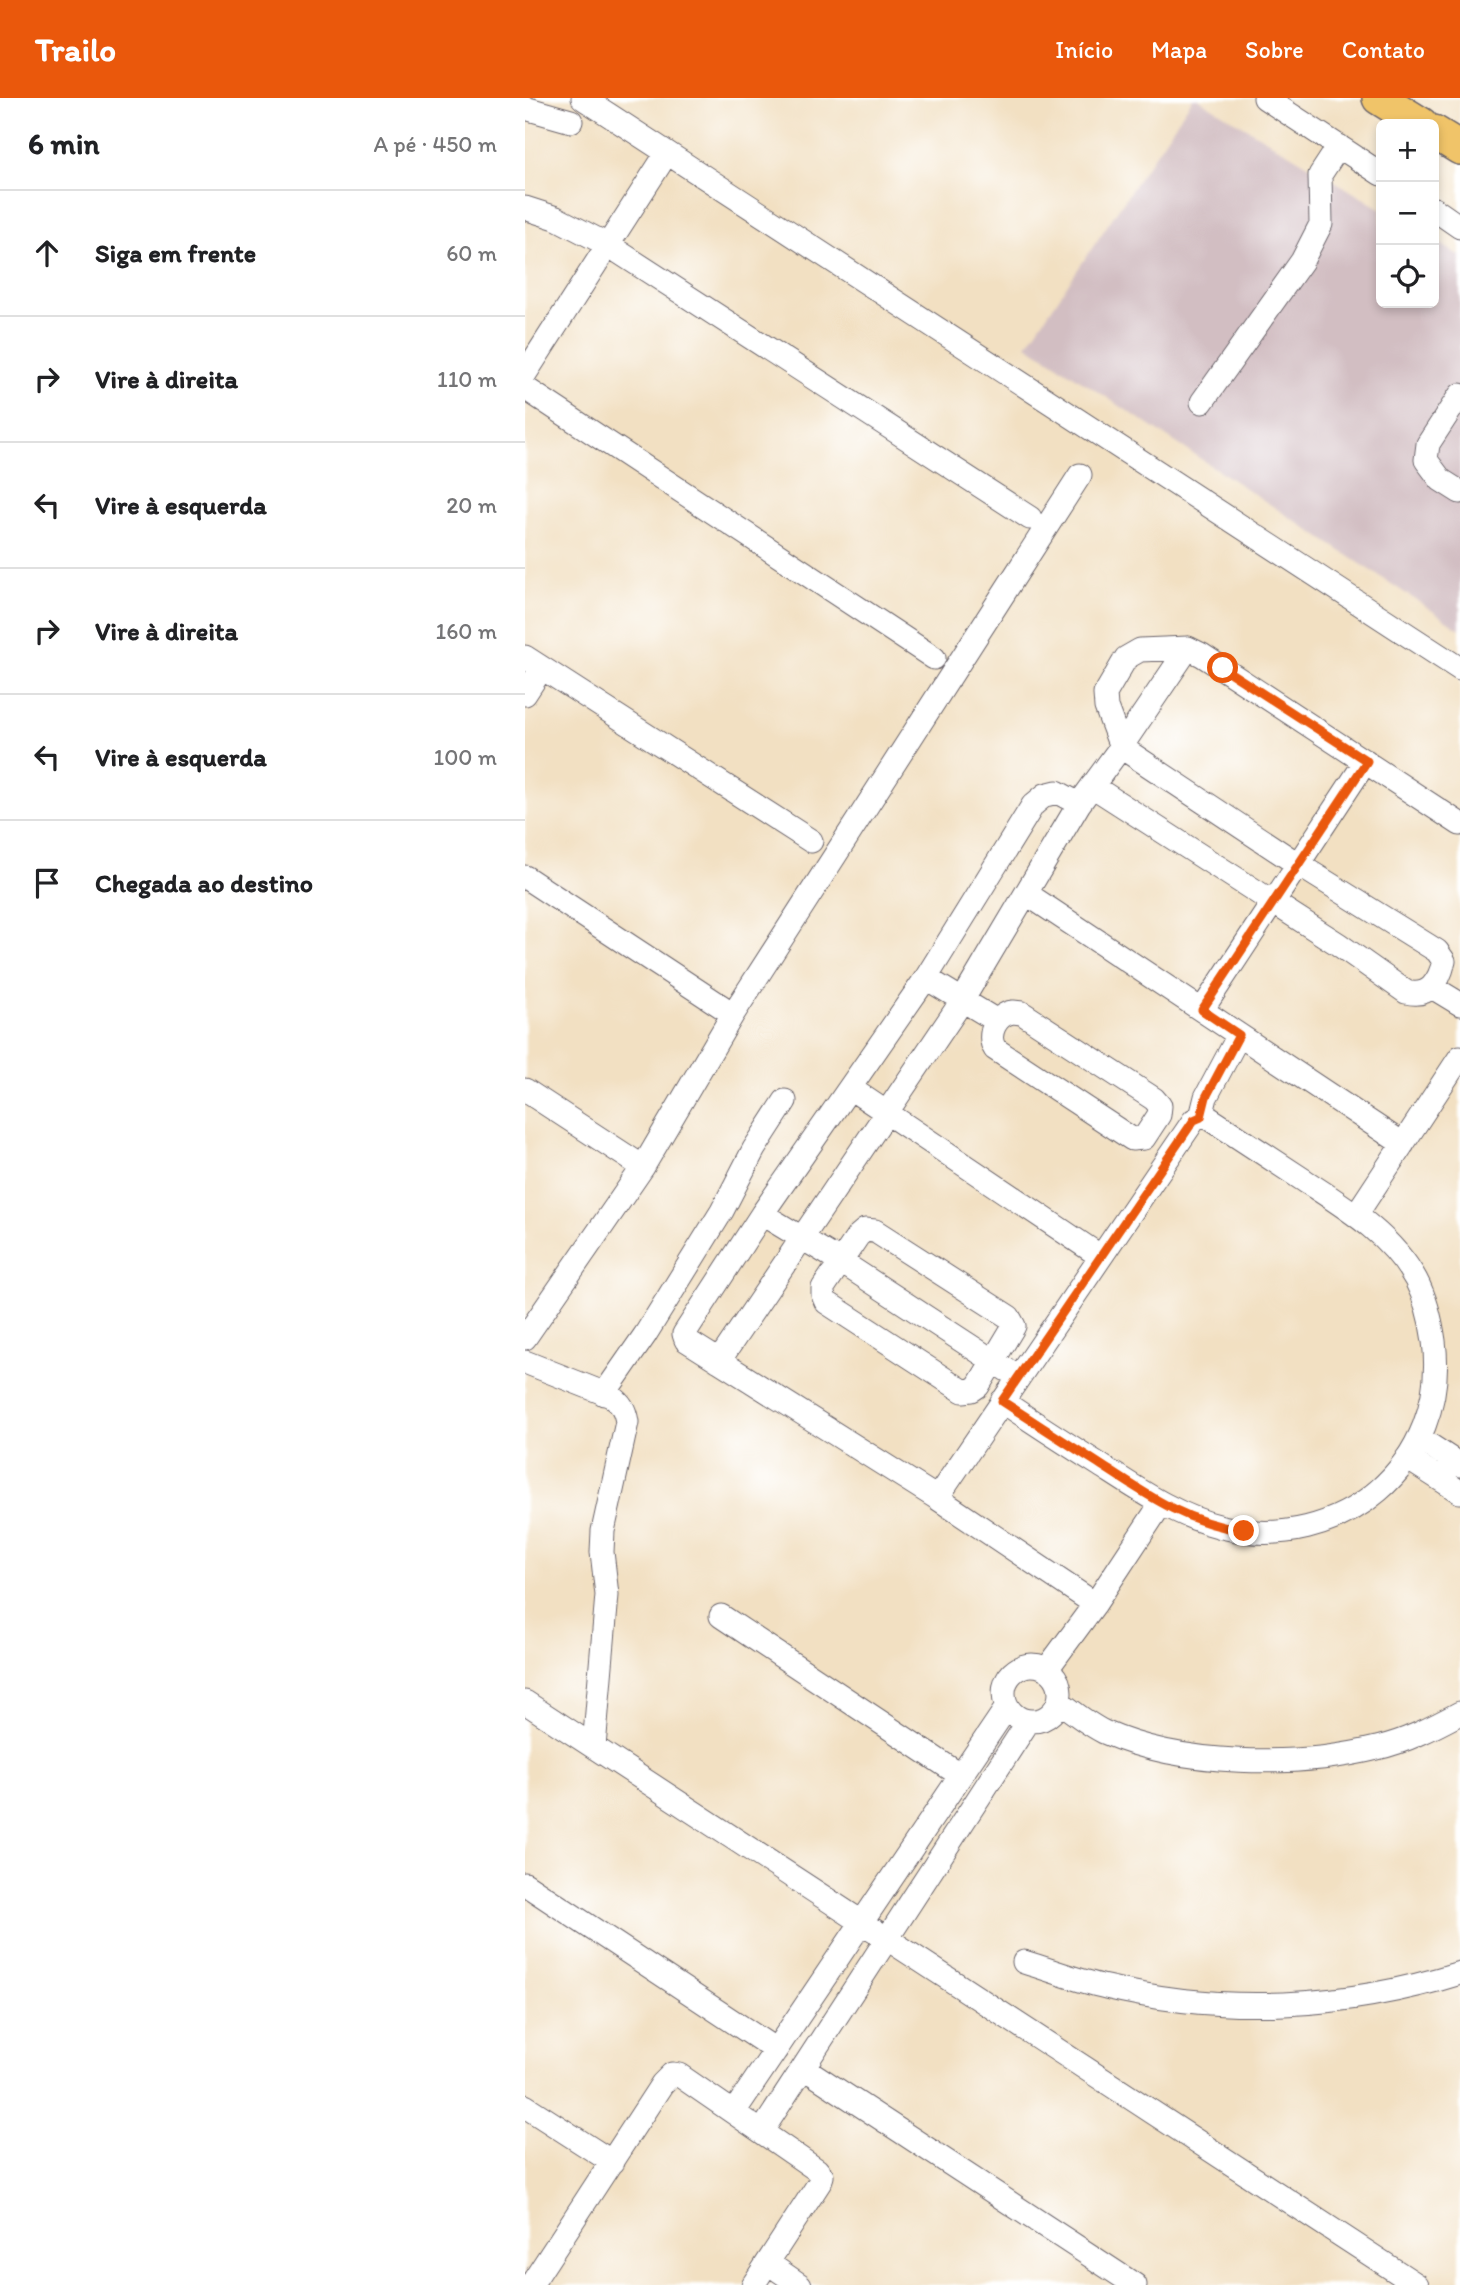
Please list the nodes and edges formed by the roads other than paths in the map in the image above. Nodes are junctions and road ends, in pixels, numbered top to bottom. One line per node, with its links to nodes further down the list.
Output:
1 (583, 98): 11 (street)
2 (1265, 98): 4 (street)
3 (1379, 98): 6 (highway)
4 (1283, 105): 9 (street)
5 (525, 108): 7 (street)
6 (1413, 119)
7 (571, 121)
8 (1439, 135): 10 (highway)
9 (1339, 146): 12 (street); 20 (street)
10 (1460, 148)
11 (667, 153): 16 (street); 27 (street)
12 (1376, 171)
13 (525, 208): 16 (street)
14 (1439, 212): 15 (street)
15 (1460, 227)
16 (608, 245): 17 (street); 23 (street)
17 (525, 374)
18 (525, 388): 25 (street)
19 (1460, 395): 22 (street)
20 (1202, 402)
21 (1080, 475): 43 (street)
22 (1460, 492)
23 (1030, 519)
24 (1188, 648): 29 (street); 29 (street); 30 (street)
25 (934, 657)
26 (534, 662): 28 (street); 33 (street)
27 (1460, 669)
28 (525, 694)
29 (1122, 747): 31 (street); 34 (street)
30 (1367, 761): 32 (street); 34 (street)
31 (1086, 795): 36 (street); 37 (street); 38 (street)
32 (1460, 824)
33 (811, 841)
34 (1299, 865): 37 (street); 39 (street)
35 (525, 877): 43 (street)
36 (1027, 894): 40 (street); 42 (street)
37 (1273, 902): 39 (street); 42 (street)
38 (926, 978): 40 (street); 47 (street)
39 (1432, 987): 41 (street)
40 (962, 1001): 44 (street); 50 (street)
41 (1460, 1004)
42 (1202, 1010): 45 (street)
43 (733, 1014): 55 (street)
44 (997, 1021): 52 (street); 52 (street)
45 (1239, 1035): 51 (street); 53 (street)
46 (1460, 1057): 53 (street)
47 (850, 1088): 50 (street); 56 (street)
48 (525, 1090): 55 (street)
49 (785, 1101): 66 (street)
50 (886, 1112): 58 (street); 59 (street)
51 (1201, 1117): 54 (street); 57 (street)
52 (1152, 1129): 54 (street)
53 (1402, 1143): 57 (street)
54 (1178, 1144): 59 (street)
55 (643, 1167): 61 (street)
56 (762, 1214): 58 (street); 62 (street)
57 (1356, 1215): 68 (street)
58 (802, 1237): 60 (street); 62 (street)
59 (1100, 1256): 65 (street)
60 (841, 1261): 64 (street); 64 (street); 64 (street)
61 (525, 1338)
62 (719, 1360): 71 (street)
63 (525, 1362): 66 (street)
64 (993, 1362): 65 (street)
65 (1018, 1378): 67 (street)
66 (604, 1394): 81 (street)
67 (1002, 1401): 71 (street); 72 (street)
68 (1413, 1448): 69 (street); 70 (street); 72 (street)
69 (1460, 1465)
70 (1460, 1492)
71 (937, 1498): 73 (street)
72 (1161, 1504): 73 (street)
73 (1095, 1604): 75 (street)
74 (721, 1616): 82 (street)
75 (1047, 1669): 77 (street); 78 (street)
76 (525, 1702): 81 (street)
77 (1060, 1702): 79 (street); 80 (street)
78 (1007, 1707): 80 (street); 82 (street)
79 (1460, 1713)
80 (1028, 1722): 85 (street)
81 (594, 1747): 84 (street)
82 (960, 1775): 84 (street)
83 (525, 1884): 90 (street)
84 (861, 1921): 85 (street); 88 (street)
85 (888, 1939): 89 (street); 101 (street)
86 (1024, 1962): 87 (street)
87 (1460, 1973)
88 (802, 2010): 89 (street); 90 (street)
89 (829, 2029): 91 (street)
90 (776, 2050): 93 (street)
91 (804, 2068): 94 (street); 100 (street)
92 (525, 2106): 95 (street)
93 (734, 2112): 94 (street); 95 (street)
94 (762, 2131): 96 (street)
95 (612, 2162): 97 (street)
96 (768, 2263): 98 (street); 99 (street)
97 (531, 2285)
98 (753, 2285)
99 (800, 2285)
100 (1135, 2285)
101 (1417, 2285)

